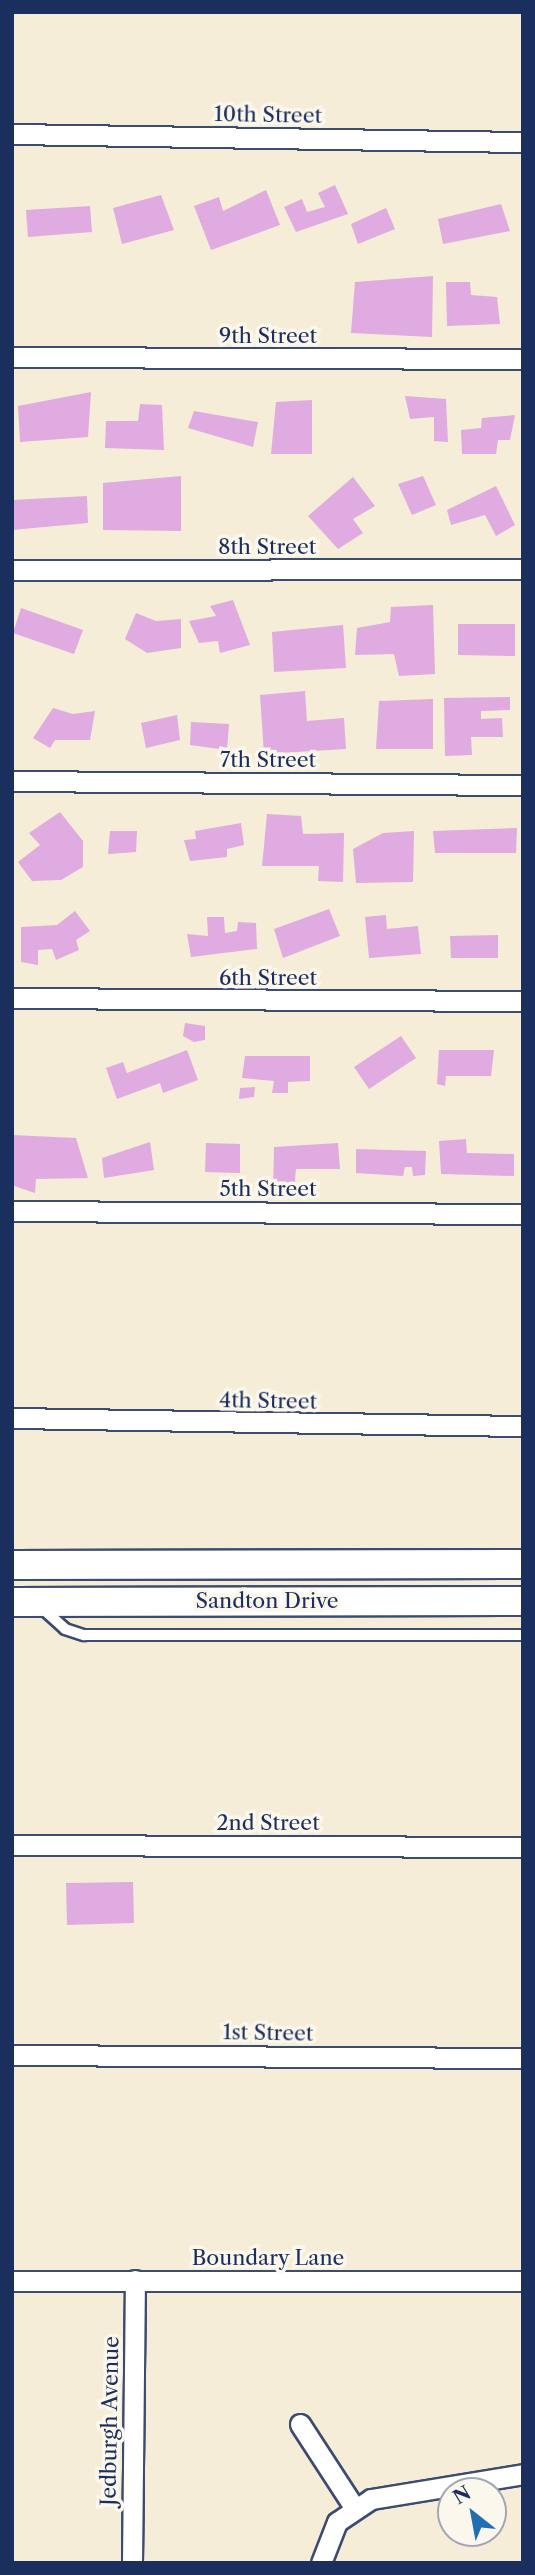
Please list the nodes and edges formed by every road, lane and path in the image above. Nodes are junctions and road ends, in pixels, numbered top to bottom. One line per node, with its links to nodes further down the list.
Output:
1 (12, 134): 2 (street, 10th Street)
2 (523, 142)
3 (12, 357): 4 (street, 9th Street)
4 (523, 359)
5 (523, 569): 6 (street, 8th Street)
6 (12, 570)
7 (12, 781): 8 (street, 7th Street)
8 (523, 785)
9 (12, 998): 10 (street, 6th Street)
10 (523, 1001)
11 (12, 1211): 12 (street, 5th Street)
12 (523, 1214)
13 (12, 1419): 14 (street, 4th Street)
14 (523, 1426)
15 (523, 1564): 16 (main road, Sandton Drive)
16 (12, 1565)
17 (24, 1601): 18 (main road, Sandton Drive); 19 (lane)
18 (523, 1601)
19 (523, 1635)
20 (12, 1845): 21 (street, 2nd Street)
21 (523, 1847)
22 (12, 2055): 23 (street, 1st Street)
23 (523, 2058)
24 (135, 2280): 25 (street, Boundary Lane); 26 (street, Boundary Lane); 30 (street, Jedburgh Avenue)
25 (12, 2281)
26 (523, 2281)
27 (300, 2424): 29 (street)
28 (523, 2474): 29 (street)
29 (354, 2507): 31 (street)
30 (132, 2563)
31 (321, 2563)

